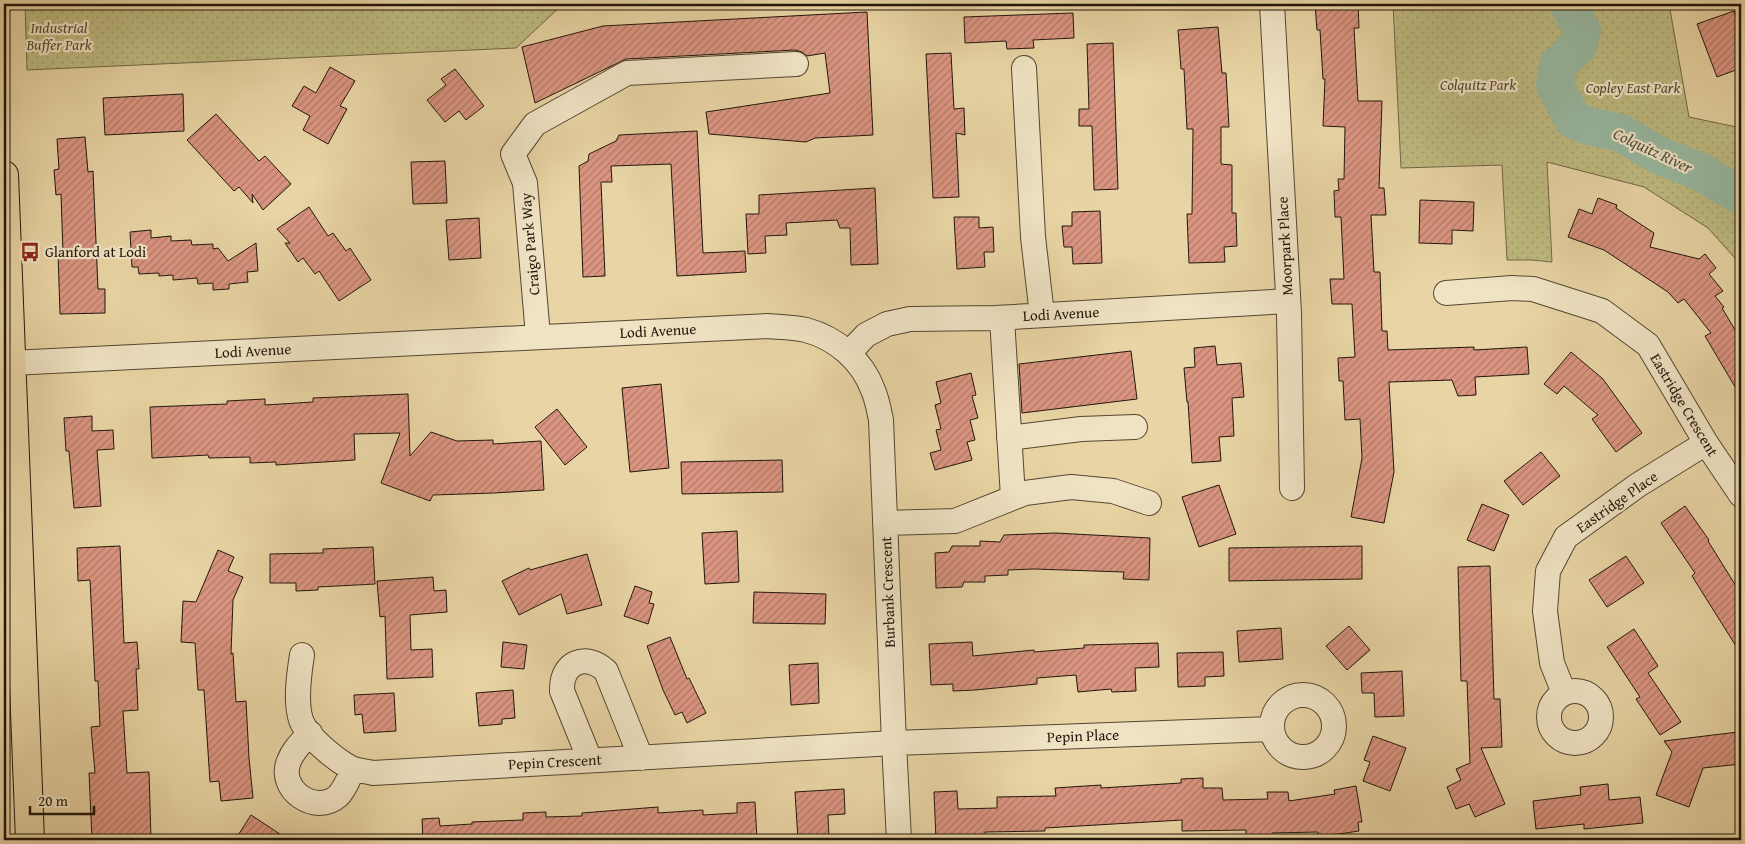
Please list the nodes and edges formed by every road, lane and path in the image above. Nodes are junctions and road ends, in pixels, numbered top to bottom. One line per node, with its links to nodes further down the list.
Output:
1 (1272, 4): 6 (street, Moorpark Place)
2 (796, 64): 9 (street, Craigo Park Way)
3 (1024, 68): 7 (street)
4 (4, 174): 11 (main road)
5 (1446, 292): 14 (street, Eastridge Crescent)
6 (1288, 301): 7 (street, Lodi Avenue); 15 (street, Moorpark Place)
7 (1042, 316): 8 (street, Lodi Avenue)
8 (1002, 318): 10 (street, Lodi Avenue); 13 (street)
9 (538, 336): 10 (street, Lodi Avenue); 11 (street, Lodi Avenue)
10 (849, 352): 19 (street, Burbank Crescent)
11 (11, 363): 20 (main road)
12 (1135, 427): 13 (street)
13 (1009, 438): 17 (street)
14 (1706, 443): 16 (street, Eastridge Crescent); 22 (street, Eastridge Place)
15 (1292, 488)
16 (1741, 495)
17 (1013, 497): 18 (street); 19 (street)
18 (1149, 503)
19 (885, 523): 25 (street, Burbank Crescent)
20 (12, 603): 29 (main road)
21 (302, 655): 24 (street, Pepin Crescent)
22 (1564, 694)
23 (1272, 729): 25 (street, Pepin Place)
24 (310, 733): 28 (street, Pepin Crescent); 28 (street)
25 (894, 743): 26 (street, Pepin Crescent); 30 (street, Burbank Crescent)
26 (641, 758): 27 (street, Pepin Crescent); 27 (street)
27 (590, 760): 28 (street, Pepin Crescent)
28 (353, 769)
29 (30, 840)
30 (900, 840)

